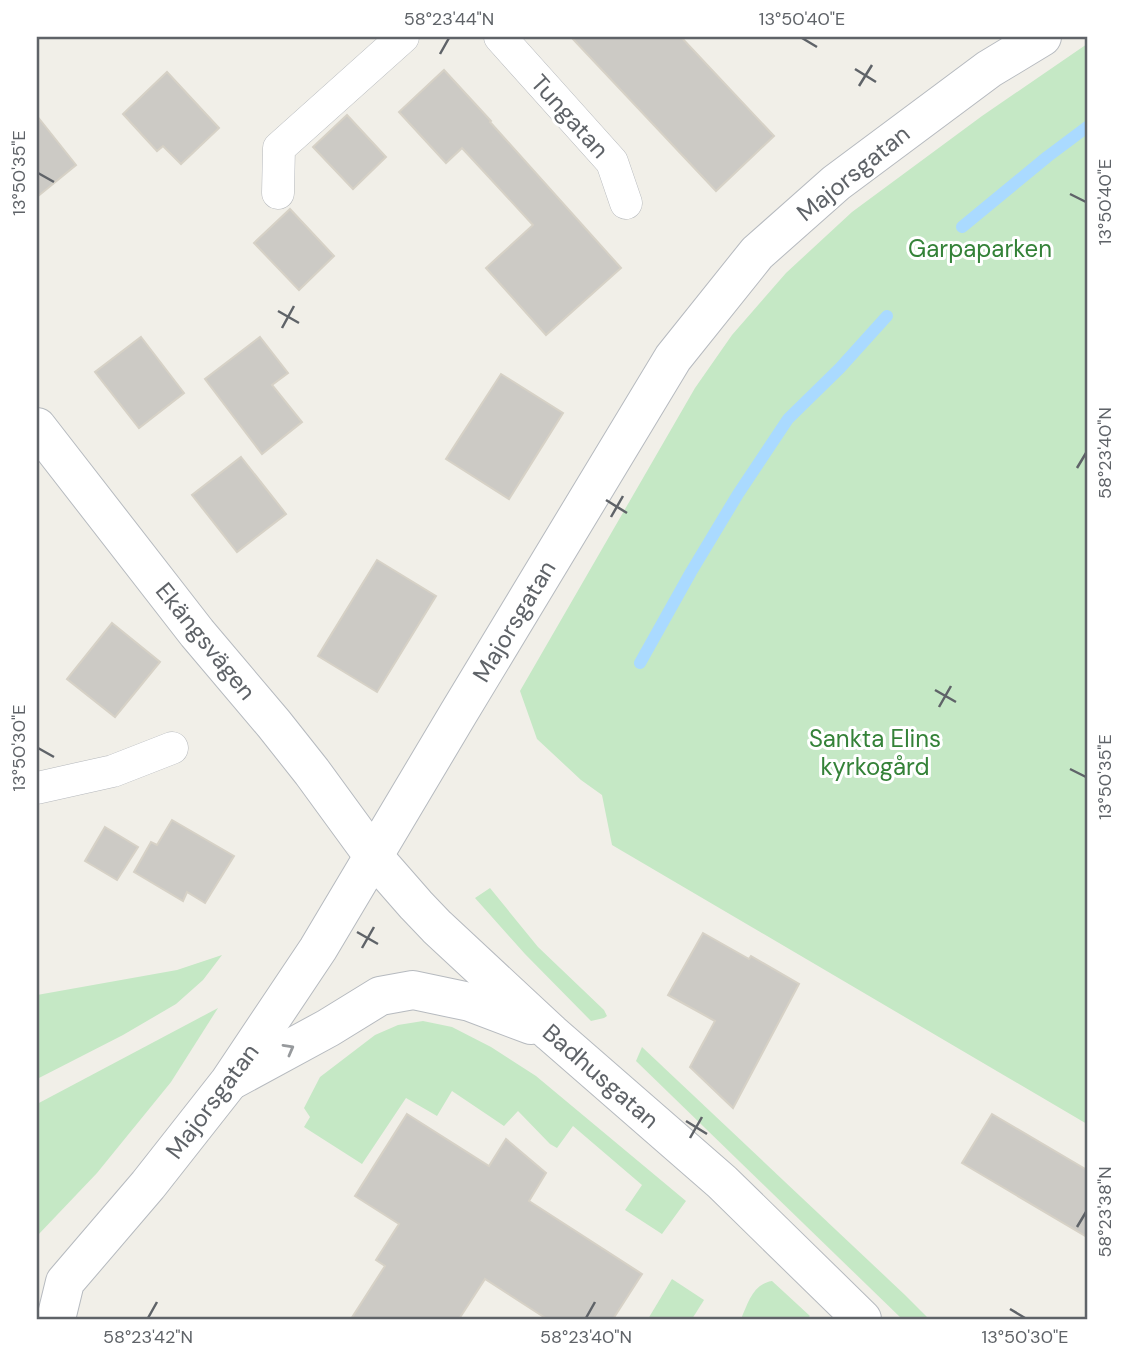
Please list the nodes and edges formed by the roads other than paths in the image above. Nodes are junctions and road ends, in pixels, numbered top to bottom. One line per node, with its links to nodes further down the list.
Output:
1 (403, 37): 4 (street)
2 (500, 37): 5 (street, Tungatan)
3 (1042, 37): 9 (main road, Majorsgatan)
4 (278, 193)
5 (626, 203)
6 (37, 427): 9 (main road, Ekängsvägen)
7 (172, 748): 8 (street)
8 (37, 788)
9 (374, 857): 10 (main road, Badhusgatan); 11 (main road, Majorsgatan)
10 (551, 1033): 11 (main road, one-way to 10); 14 (main road, Badhusgatan)
11 (229, 1082): 12 (main road, Majorsgatan)
12 (51, 1287): 13 (main road, Majorsgatan)
13 (56, 1319)
14 (862, 1319)

